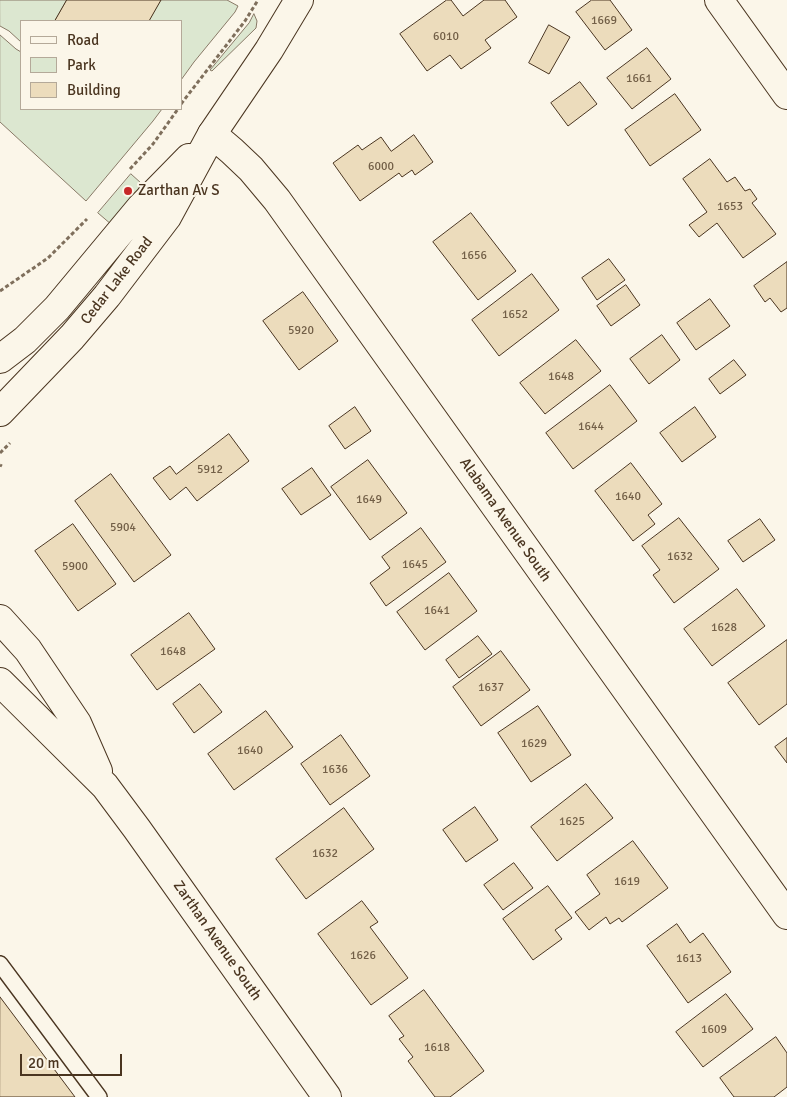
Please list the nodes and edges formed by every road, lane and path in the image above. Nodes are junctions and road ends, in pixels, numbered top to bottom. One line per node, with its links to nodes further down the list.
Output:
1 (258, 0): 5 (path)
2 (299, 0): 7 (street, Cedar Lake Road)
3 (719, 0): 4 (street)
4 (787, 95)
5 (182, 103)
6 (177, 110): 8 (path)
7 (212, 134): 11 (street, Cedar Lake Road); 12 (street, Cedar Lake Road); 16 (street, Alabama Avenue South)
8 (126, 174)
9 (87, 219): 10 (path)
10 (0, 291)
11 (0, 359)
12 (0, 412)
13 (0, 618): 15 (street, Zarthan Avenue South)
14 (0, 682): 15 (street, Zarthan Avenue South)
15 (105, 786): 19 (street, Zarthan Avenue South)
16 (787, 914)
17 (0, 964): 18 (lane)
18 (99, 1097)
19 (327, 1097)

